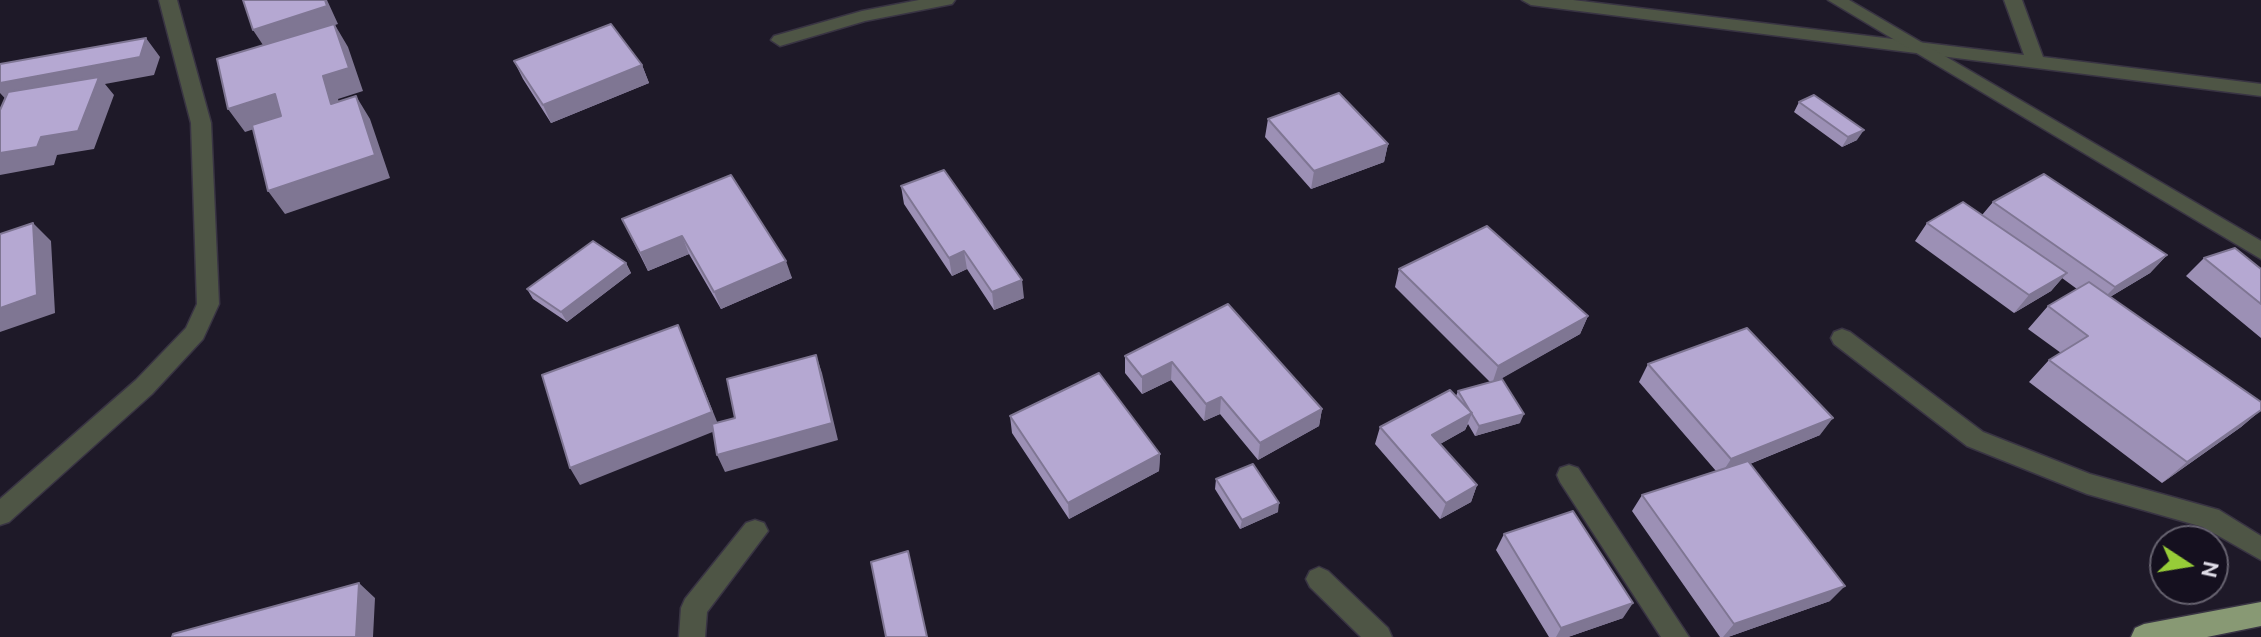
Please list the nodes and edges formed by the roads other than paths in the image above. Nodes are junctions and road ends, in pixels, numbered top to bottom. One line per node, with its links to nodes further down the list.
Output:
1 (168, 0): 13 (street)
2 (946, 0): 6 (street)
3 (1531, 0): 7 (street)
4 (1837, 0): 7 (street)
5 (2013, 0): 8 (street)
6 (780, 40)
7 (1916, 47): 8 (street); 10 (street)
8 (2036, 63): 9 (street)
9 (2261, 90)
10 (2261, 251)
11 (1842, 338): 15 (street)
12 (1569, 475): 20 (street)
13 (0, 514)
14 (755, 531): 18 (street)
15 (2261, 549)
16 (1319, 579): 19 (street)
17 (2261, 614): 21 (highway)
18 (692, 637)
19 (1379, 637)
20 (1676, 637)
21 (2144, 637)

